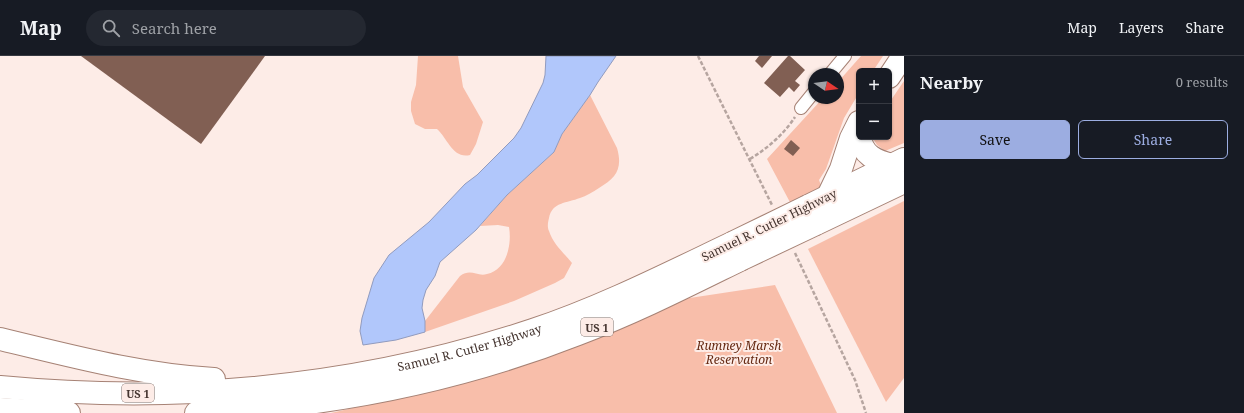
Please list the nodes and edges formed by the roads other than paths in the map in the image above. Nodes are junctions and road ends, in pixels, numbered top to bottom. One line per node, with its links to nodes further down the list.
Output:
1 (903, 56): 4 (highway)
2 (840, 58): 3 (street)
3 (834, 68)
4 (892, 72)
5 (808, 99): 6 (street)
6 (801, 108)
7 (856, 128): 10 (highway)
8 (861, 140): 9 (highway)
9 (900, 169): 10 (highway, Samuel R. Cutler Highway / US 1); 11 (highway, Samuel R. Cutler Highway / US 1)
10 (828, 196): 11 (highway, Samuel R. Cutler Highway / US 1)
11 (812, 215): 14 (highway, Samuel R. Cutler Highway / US 1, bridge)
12 (0, 339): 14 (highway)
13 (0, 387): 14 (highway, Samuel R. Cutler Highway / US 1)
14 (274, 402): 17 (highway, Samuel R. Cutler Highway / US 1)
15 (0, 408): 16 (highway)
16 (68, 413)
17 (196, 413)

